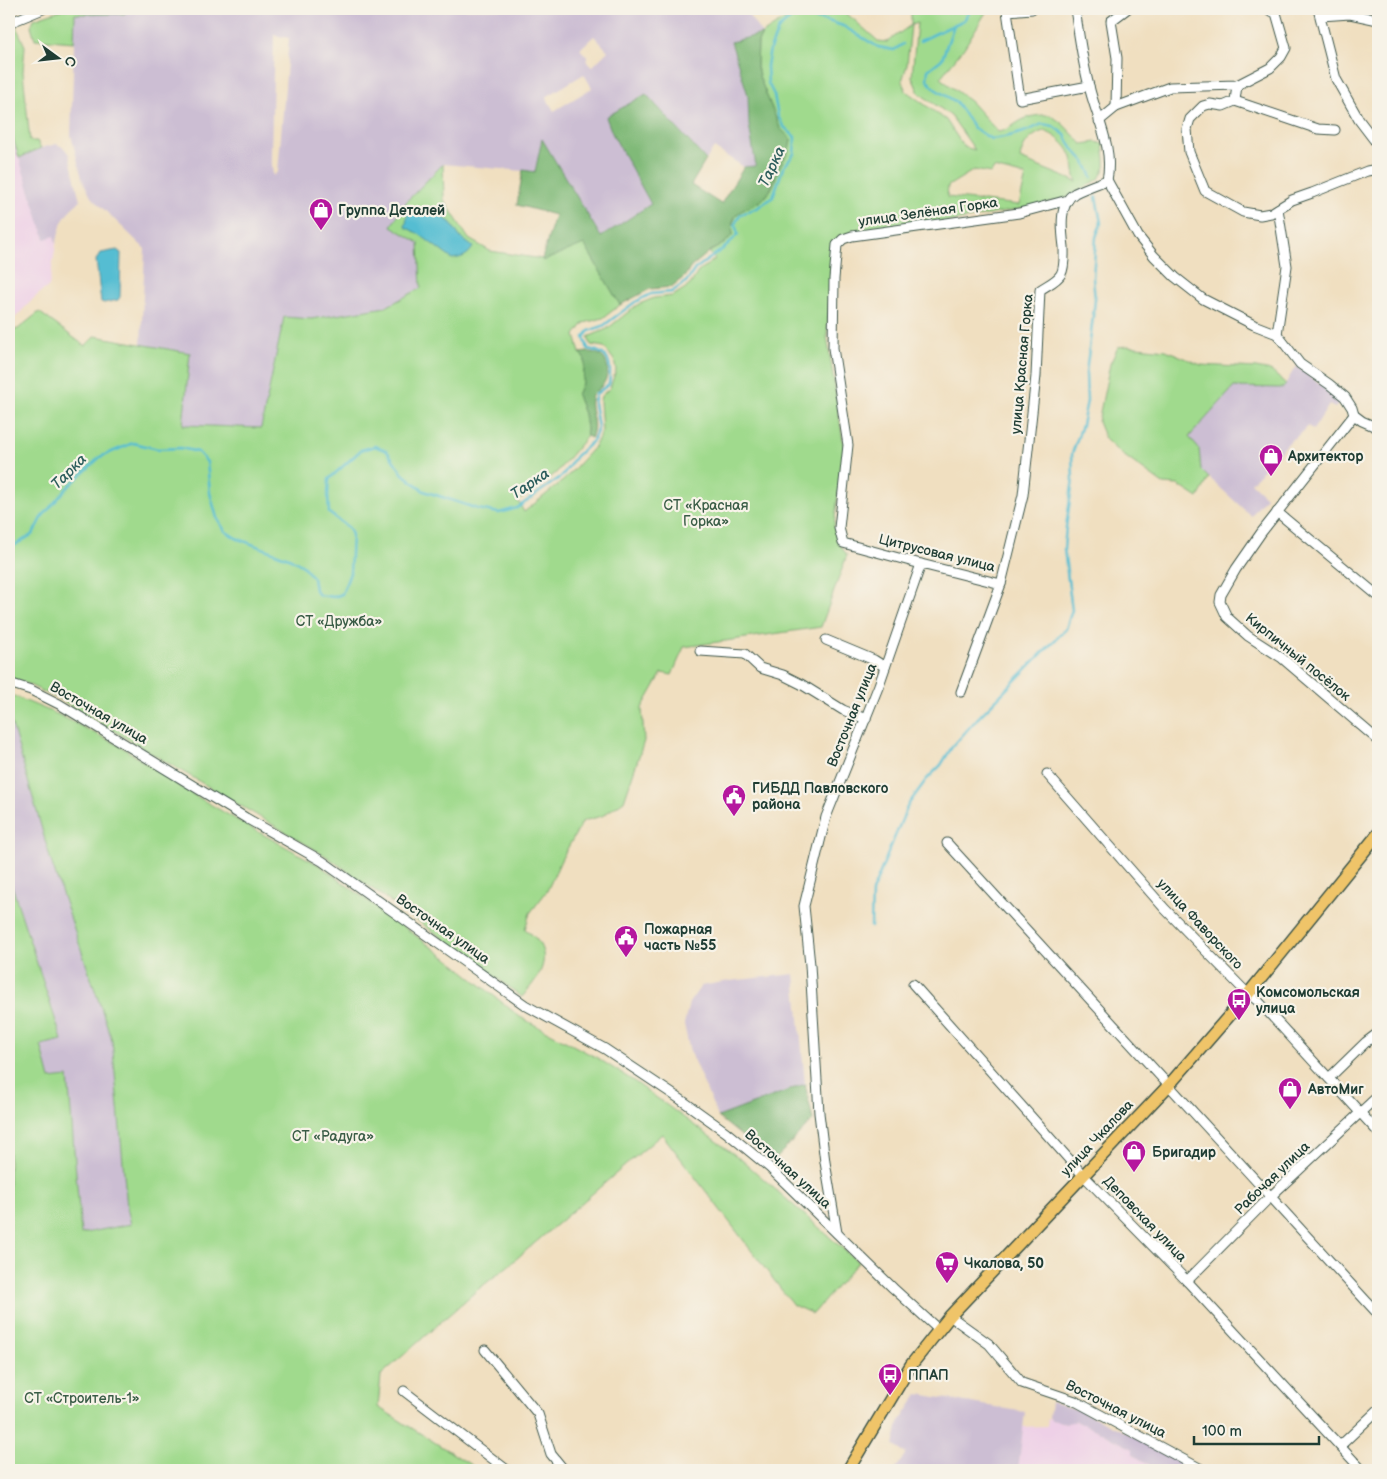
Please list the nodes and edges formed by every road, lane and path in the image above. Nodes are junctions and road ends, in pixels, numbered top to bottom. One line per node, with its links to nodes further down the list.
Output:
1 (43, 9): 8 (street)
2 (1032, 9): 10 (street)
3 (1075, 9): 10 (street)
4 (1127, 9): 12 (street)
5 (1266, 9): 9 (street)
6 (1320, 13): 7 (street); 15 (street)
7 (1378, 20)
8 (9, 23)
9 (1237, 85): 11 (street); 12 (street)
10 (1089, 86): 13 (street)
11 (1235, 101): 14 (street); 19 (street)
12 (1116, 107): 13 (street)
13 (1099, 121): 17 (street)
14 (1335, 130)
15 (1378, 145)
16 (1378, 169): 19 (street)
17 (1107, 180): 18 (street); 20 (street)
18 (1068, 200): 24 (street, улица Зелёная Горка); 26 (street, улица Красная Горка)
19 (1278, 209): 20 (street)
20 (1276, 334): 21 (street)
21 (1354, 415): 22 (street); 23 (street, Кирпичный посёлок)
22 (1378, 428)
23 (1277, 512): 27 (street); 34 (street, Кирпичный посёлок)
24 (843, 543): 25 (street, Цитрусовая улица)
25 (921, 564): 26 (street, Цитрусовая улица); 30 (street, Восточная улица)
26 (1001, 584): 32 (street, Цитрусовая улица)
27 (1377, 595)
28 (826, 640): 30 (street)
29 (700, 651): 33 (street)
30 (886, 667): 33 (street, Восточная улица)
31 (9, 683): 48 (street, Восточная улица)
32 (961, 692)
33 (866, 719): 48 (street, Восточная улица)
34 (1378, 740)
35 (1047, 774): 39 (street, улица Фаворского)
36 (1378, 834): 39 (main road, улица Чкалова)
37 (947, 843): 42 (street)
38 (913, 984): 46 (street, Деповская улица)
39 (1250, 993): 41 (street, улица Фаворского); 42 (main road, улица Чкалова)
40 (1378, 1033): 41 (street)
41 (1329, 1078): 44 (street, улица Фаворского)
42 (1168, 1085): 46 (main road, улица Чкалова); 47 (street)
43 (1378, 1096): 44 (street, Рабочая улица)
44 (1360, 1113): 45 (street, улица Фаворского); 47 (street, Рабочая улица)
45 (1378, 1132)
46 (1083, 1175): 49 (street, Деповская улица); 51 (main road, улица Чкалова)
47 (1270, 1197): 49 (street, Рабочая улица); 50 (street)
48 (837, 1233): 52 (street, Восточная улица)
49 (1187, 1281): 56 (street, Деповская улица)
50 (1378, 1314)
51 (950, 1316): 52 (main road, улица Чкалова); 60 (street, Восточная улица)
52 (939, 1330): 59 (main road, улица Чкалова)
53 (486, 1350): 58 (street)
54 (404, 1391): 57 (street)
55 (1378, 1410): 56 (street)
56 (1340, 1446): 61 (street, Деповская улица)
57 (507, 1470)
58 (564, 1470)
59 (848, 1470)
60 (1203, 1470)
61 (1362, 1470)

